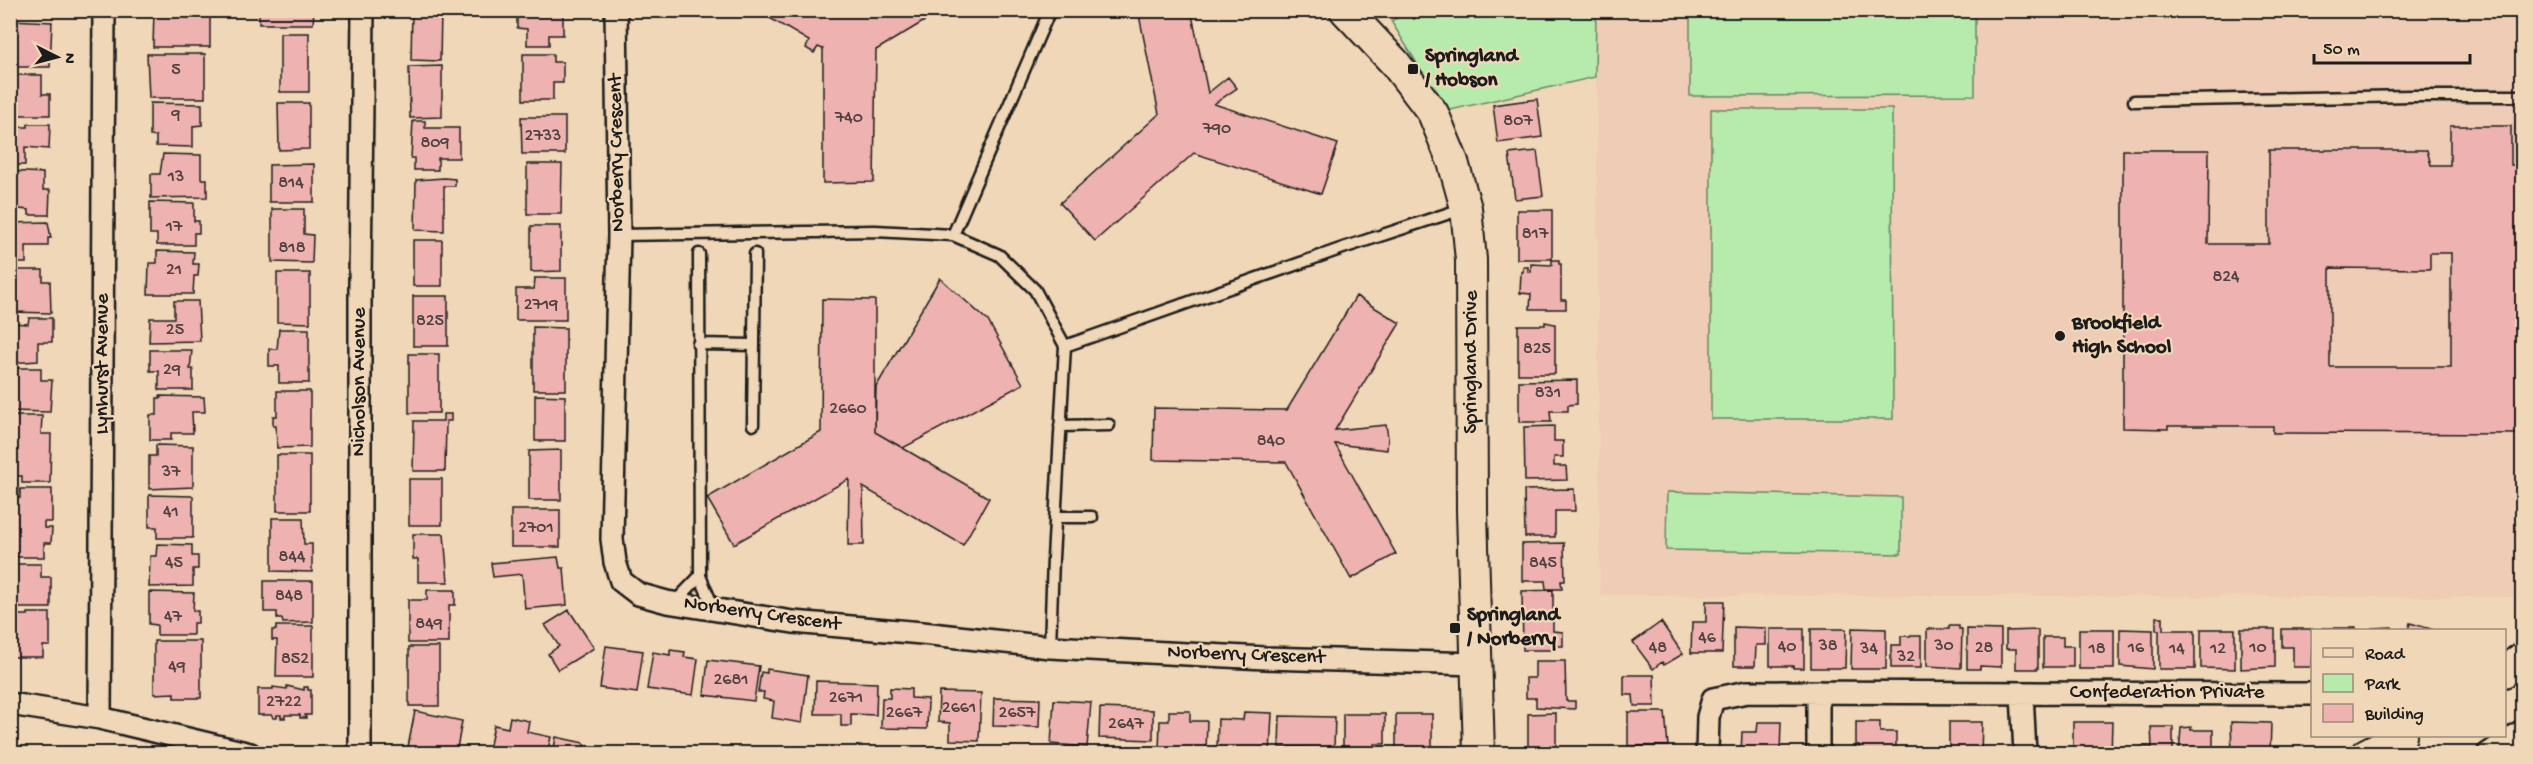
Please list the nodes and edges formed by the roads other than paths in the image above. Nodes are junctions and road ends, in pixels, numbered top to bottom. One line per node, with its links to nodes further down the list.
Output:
1 (104, 10): 32 (street, Lynhurst Avenue)
2 (363, 10): 36 (street, Nicholson Avenue)
3 (616, 10): 9 (street, Norberry Crescent)
4 (1050, 10): 10 (lane)
5 (1345, 10): 8 (street, Springland Drive)
6 (2523, 96): 7 (lane)
7 (2134, 101)
8 (1466, 208): 15 (lane); 26 (street, Springland Drive)
9 (619, 235): 10 (lane); 22 (street, Norberry Crescent)
10 (953, 235): 15 (lane)
11 (699, 254): 13 (lane)
12 (755, 254): 14 (lane)
13 (698, 344): 14 (lane); 21 (lane)
14 (753, 345): 16 (lane)
15 (1065, 346): 18 (lane)
16 (753, 425)
17 (1109, 425): 18 (lane)
18 (1060, 426): 19 (lane)
19 (1055, 517): 20 (lane); 24 (lane)
20 (1092, 517)
21 (700, 576): 22 (lane); 23 (lane)
22 (674, 603): 23 (street, Norberry Crescent)
23 (714, 609): 24 (street, Norberry Crescent)
24 (1050, 647): 26 (street, Norberry Crescent)
25 (2523, 658): 27 (street)
26 (1478, 664): 37 (street, Springland Drive)
27 (2506, 671)
28 (1818, 692): 29 (street, Confederation Private); 38 (street, Confederation Private); 39 (street)
29 (2022, 693): 30 (street, Confederation Private); 40 (street)
30 (2311, 694)
31 (10, 704): 32 (street)
32 (100, 718): 35 (street)
33 (2523, 731): 42 (street)
34 (2397, 737): 41 (street)
35 (250, 753)
36 (360, 753)
37 (1479, 753)
38 (1707, 753)
39 (1818, 753)
40 (2025, 753)
41 (2366, 753)
42 (2488, 753)

